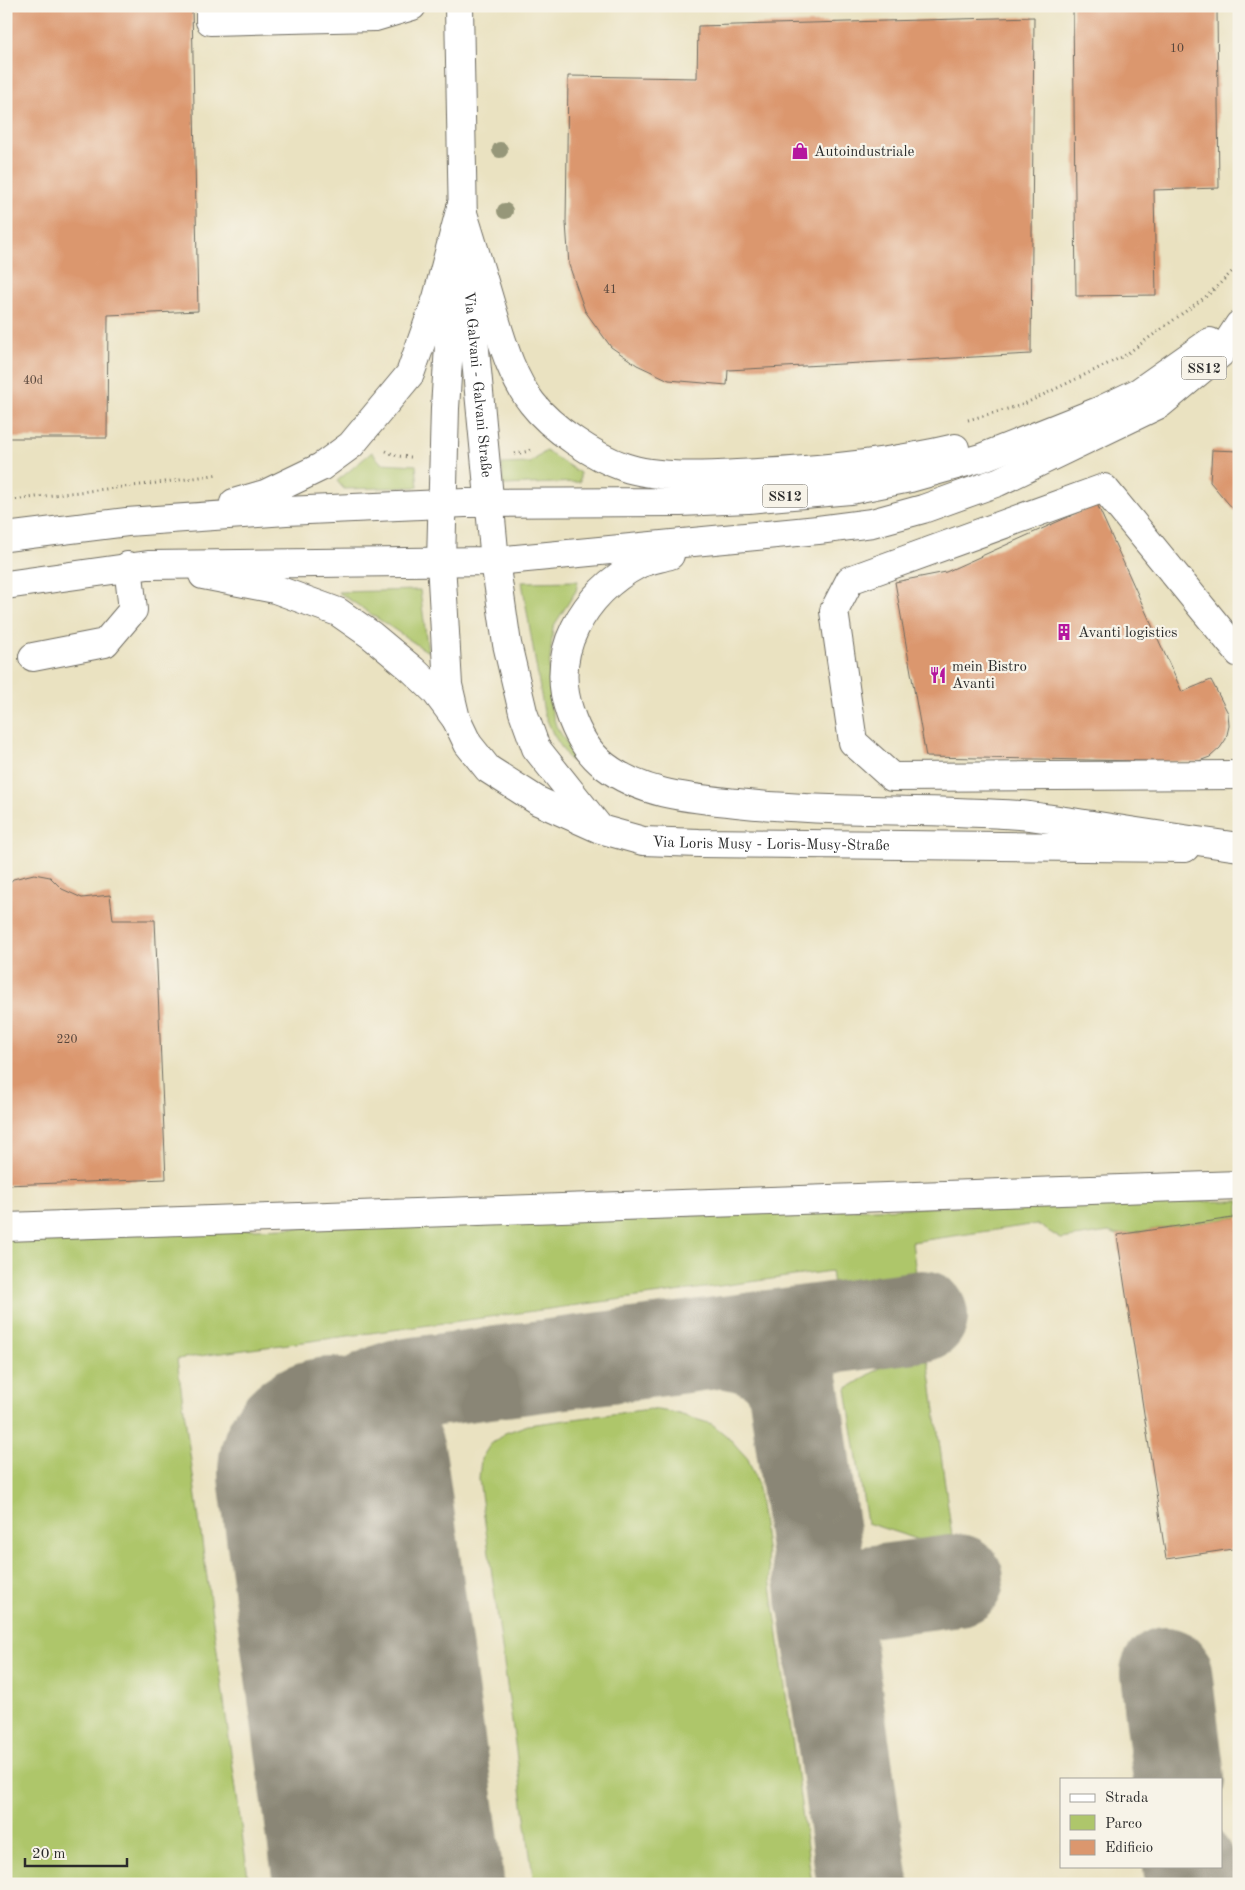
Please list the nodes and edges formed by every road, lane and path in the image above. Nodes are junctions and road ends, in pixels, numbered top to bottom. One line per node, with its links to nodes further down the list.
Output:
1 (210, 6): 2 (main road)
2 (412, 6)
3 (459, 6): 4 (main road)
4 (461, 208): 8 (main road); 11 (main road, Via Galvani - Galvani Straße); 11 (main road); 12 (main road)
5 (1239, 265): 7 (path)
6 (1239, 323): 8 (main road, SS12); 13 (main road, SS12)
7 (962, 421)
8 (1071, 422): 11 (main road, SS12)
9 (226, 472): 10 (path)
10 (6, 501)
11 (465, 504): 12 (main road); 15 (main road, Via Galvani - Galvani Straße); 16 (main road)
12 (188, 517): 14 (main road)
13 (818, 530): 15 (main road); 24 (main road)
14 (6, 536)
15 (495, 561): 16 (main road); 23 (main road)
16 (441, 562): 17 (main road); 21 (main road)
17 (138, 566): 18 (main road); 20 (main road); 21 (main road)
18 (6, 585)
19 (1239, 653): 22 (main road)
20 (33, 657)
21 (456, 719): 23 (main road, Via Loris Musy - Loris-Musy-Straße)
22 (1239, 775)
23 (600, 829): 24 (main road, Via Loris Musy - Loris-Musy-Straße)
24 (1239, 848)
25 (1239, 1185): 26 (main road)
26 (6, 1227)

